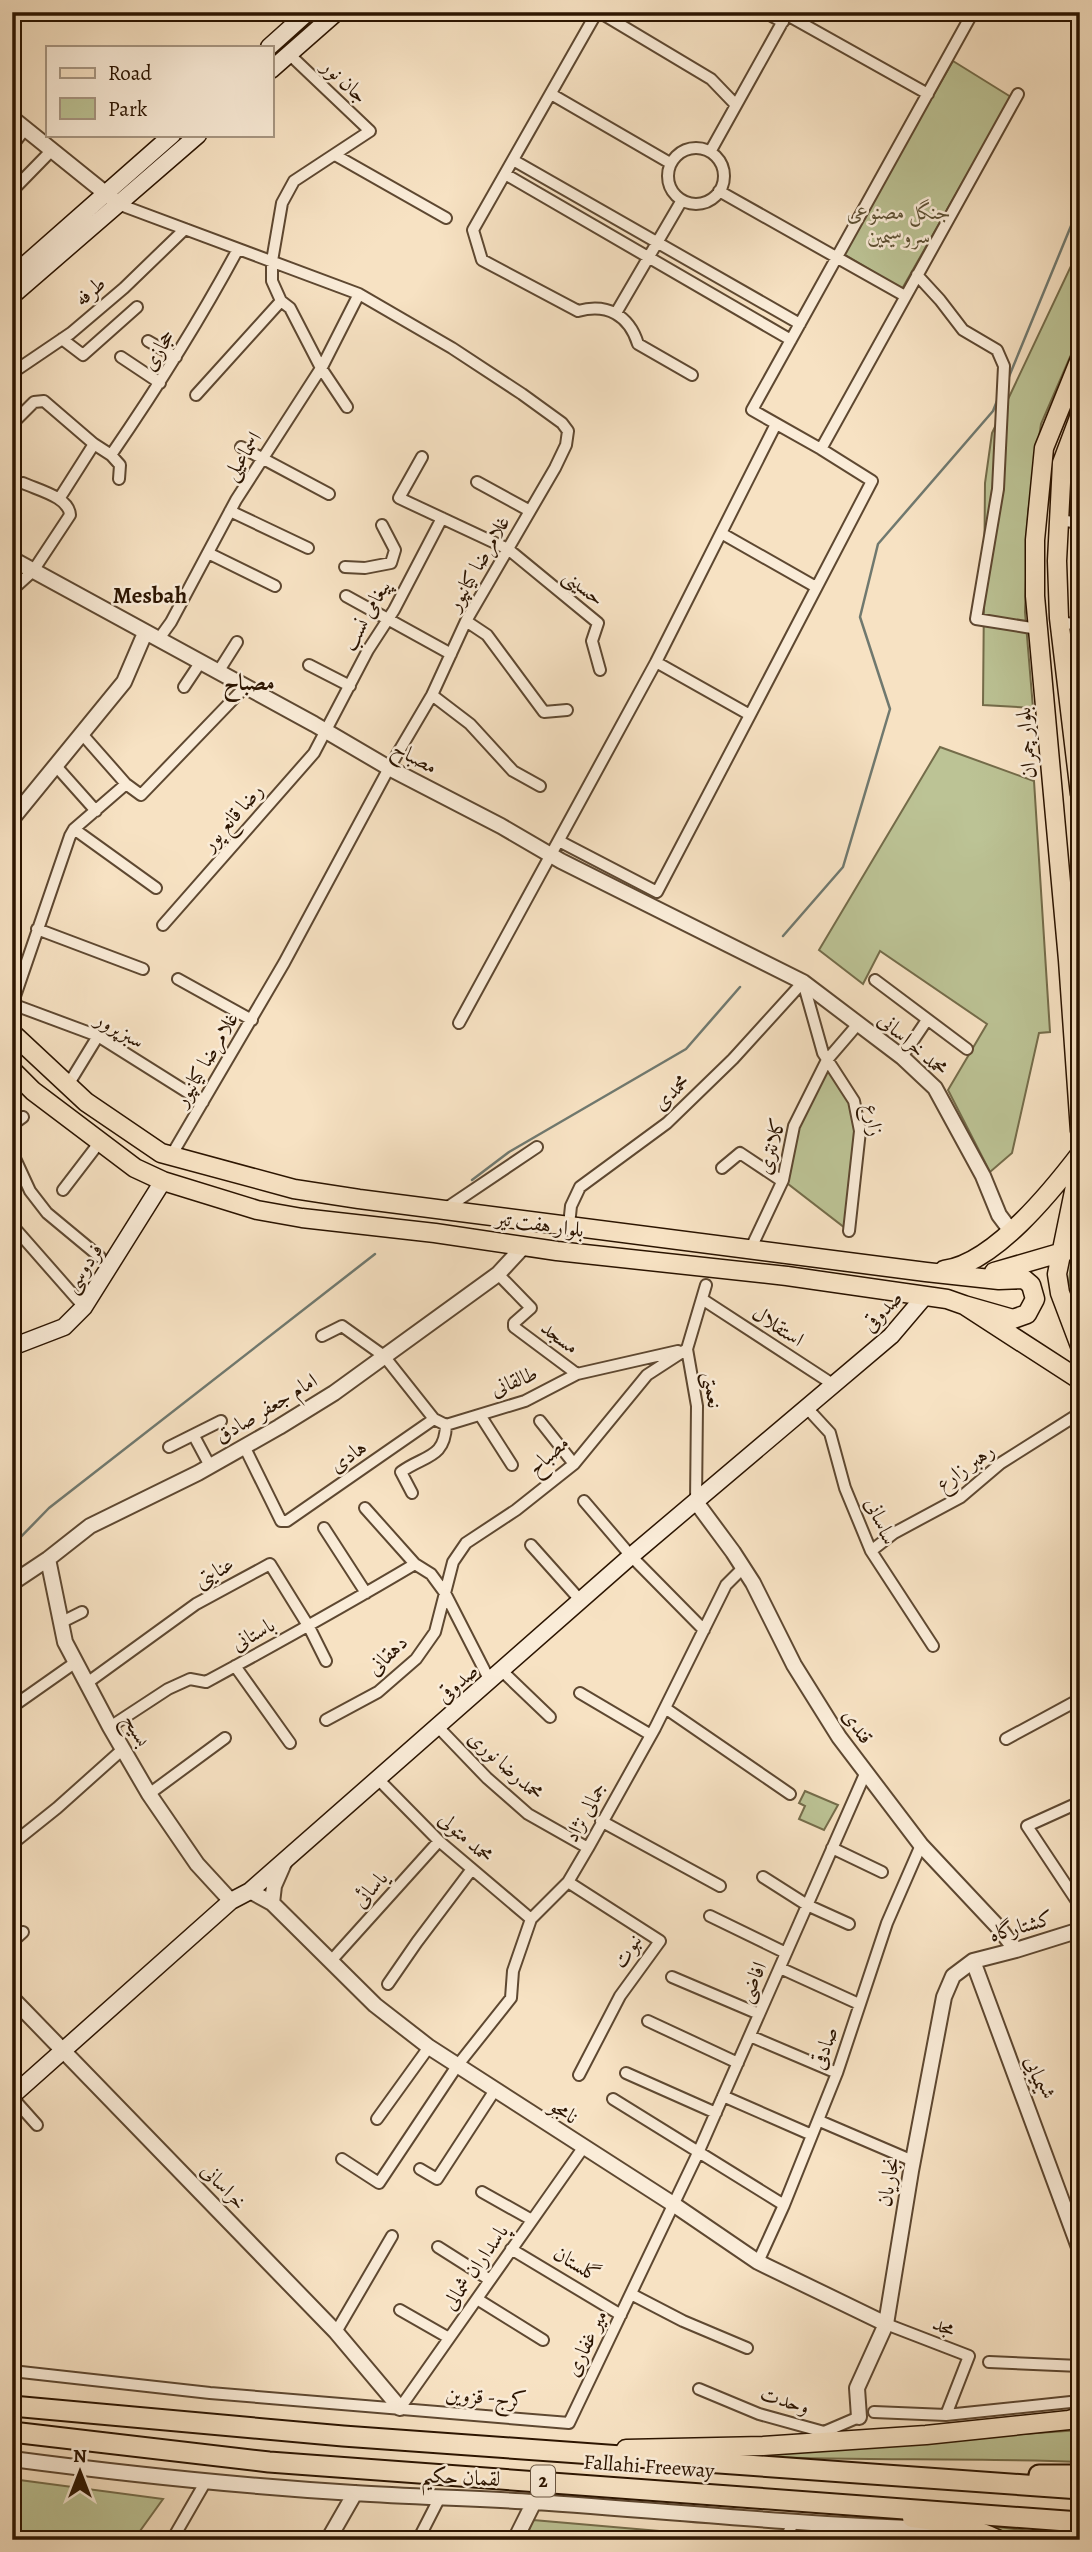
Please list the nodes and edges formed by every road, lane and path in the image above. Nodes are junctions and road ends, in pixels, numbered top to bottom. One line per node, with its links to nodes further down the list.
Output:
1 (308, 12): 7 (main road)
2 (337, 12): 8 (main road)
3 (598, 12): 10 (street); 13 (street)
4 (764, 12): 6 (street)
5 (968, 14): 11 (street)
6 (786, 16): 11 (street); 13 (street)
7 (271, 46)
8 (289, 54): 9 (main road); 21 (street, جان نور)
9 (273, 68)
10 (551, 94): 22 (street); 23 (street)
11 (928, 94): 34 (street)
12 (1018, 94): 36 (street)
13 (736, 105): 20 (street)
14 (12, 118): 15 (street)
15 (25, 130): 18 (street); 19 (street)
16 (171, 136): 27 (main road)
17 (197, 136): 27 (main road)
18 (12, 146)
19 (52, 149): 25 (street); 27 (street)
20 (709, 152): 23 (street); 26 (street)
21 (335, 155): 29 (street); 35 (street, جان نور)
22 (513, 160): 24 (street); 31 (street)
23 (670, 163): 28 (street)
24 (505, 174): 33 (street); 43 (street)
25 (12, 191)
26 (719, 191): 28 (street); 34 (street)
27 (113, 198): 30 (street, غلامرضا کیانپور); 37 (main road); 39 (main road)
28 (682, 200): 31 (street)
29 (446, 218)
30 (185, 229): 32 (street, غلامرضا کیانپور); 45 (street, طرفه)
31 (657, 243): 33 (street); 44 (street)
32 (238, 249): 35 (street, غلامرضا کیانپور); 49 (street, حجازی)
33 (648, 258): 43 (street); 46 (street)
34 (836, 258): 40 (street); 44 (street)
35 (272, 261): 38 (street, غلامرضا کیانپور); 41 (street)
36 (917, 275): 40 (street); 94 (street)
37 (12, 276)
38 (359, 294): 51 (street, اسماعیلی); 72 (street, غلامرضا کیانپور)
39 (12, 296)
40 (905, 296): 62 (street)
41 (281, 301): 51 (street); 55 (street)
42 (138, 307): 45 (street)
43 (616, 313): 53 (street)
44 (800, 324): 46 (street)
45 (62, 339): 52 (street, طرفه)
46 (791, 340): 59 (street)
47 (148, 341): 49 (street)
48 (121, 357): 54 (street)
49 (176, 357): 54 (street, حجازی)
50 (1080, 359): 94 (main road, بلوار چمران)
51 (321, 368): 56 (street); 65 (street, اسماعیلی)
52 (12, 373)
53 (692, 375)
54 (160, 383): 63 (street, حجازی)
55 (197, 395)
56 (347, 407)
57 (1080, 415): 74 (main road)
58 (12, 424): 60 (street)
59 (776, 424): 62 (street); 77 (street)
60 (94, 444): 63 (street); 70 (street)
61 (241, 447): 65 (street)
62 (821, 449): 87 (street)
63 (111, 455): 66 (street)
64 (422, 457): 73 (street)
65 (264, 459): 69 (street); 71 (street, اسماعیلی)
66 (119, 479)
67 (477, 482): 72 (street)
68 (23, 483): 70 (street)
69 (329, 494)
70 (58, 499): 84 (street)
71 (230, 511): 78 (street); 80 (street, اسماعیلی)
72 (530, 511): 79 (street, غلامرضا کیانپور)
73 (442, 518): 79 (street); 85 (street, پیغامی نسب)
74 (1059, 520): 75 (street); 92 (main road)
75 (1080, 523)
76 (382, 525): 82 (street)
77 (721, 533): 87 (street); 99 (street)
78 (308, 548)
79 (508, 549): 91 (street, غلامرضا کیانپور); 102 (street, حسینی)
80 (208, 553): 86 (street); 96 (street, اسماعیلی)
81 (12, 559): 84 (street, مصباح)
82 (391, 563): 83 (street); 85 (street)
83 (345, 567)
84 (33, 571): 88 (street); 95 (street, مصباح)
85 (411, 574): 90 (street, پیغامی نسب)
86 (275, 586)
87 (816, 587): 110 (street)
88 (12, 590)
89 (346, 596): 90 (street)
90 (388, 619): 98 (street); 104 (street, پیغامی نسب)
91 (466, 621): 98 (street, غلامرضا کیانپور); 109 (street)
92 (1059, 622): 93 (street); 108 (main road)
93 (1080, 625)
94 (1038, 629): 145 (main road, بلوار چمران)
95 (145, 633): 96 (street, مصباح); 112 (street)
96 (158, 640): 100 (street, مصباح)
97 (237, 642): 103 (street)
98 (451, 654): 107 (street, غلامرضا کیانپور)
99 (656, 662): 110 (street); 121 (street)
100 (200, 663): 103 (street, مصباح); 105 (street)
101 (309, 665): 104 (street)
102 (600, 670)
103 (218, 673): 106 (street, مصباح)
104 (350, 686): 111 (street, پیغامی نسب)
105 (184, 687)
106 (244, 687): 111 (street, مصباح); 115 (street)
107 (432, 695): 114 (street, غلامرضا کیانپور); 116 (street)
108 (1074, 696): 117 (main road)
109 (567, 710)
110 (750, 715): 121 (street)
111 (327, 732): 114 (street, مصباح); 124 (street, رضا قانع پور)
112 (82, 734): 113 (street); 115 (street)
113 (55, 765): 118 (street); 119 (street)
114 (389, 768): 122 (street, مصباح); 131 (street, غلامرضا کیانپور)
115 (127, 784): 118 (street)
116 (540, 786)
117 (1080, 794)
118 (96, 811): 120 (street)
119 (12, 819)
120 (74, 828): 123 (street); 125 (street)
121 (559, 841): 122 (street)
122 (551, 856): 129 (street, مصباح); 133 (street)
123 (156, 888)
124 (163, 925)
125 (37, 929): 126 (street); 130 (street)
126 (143, 969)
127 (178, 979): 131 (street)
128 (875, 980): 132 (street)
129 (803, 982): 134 (street, محمد خراسانی); 139 (street, زارع); 159 (street, محمدی)
130 (12, 1005): 136 (street, سبزپرور)
131 (252, 1020): 142 (street, غلامرضا کیانپور)
132 (928, 1020): 137 (street); 138 (street)
133 (459, 1023)
134 (858, 1024): 138 (street, محمد خراسانی); 139 (street, کلانتری)
135 (12, 1033): 141 (main road, بلوار هفت تیر)
136 (98, 1036): 141 (street); 142 (street, سبزپرور)
137 (967, 1049)
138 (902, 1057): 161 (street, محمد خراسانی)
139 (827, 1060): 154 (street, کلانتری); 160 (street, زارع)
140 (12, 1070): 146 (main road, بلوار هفت تیر)
141 (68, 1085): 150 (main road, بلوار هفت تیر)
142 (203, 1102): 150 (street, غلامرضا کیانپور)
143 (23, 1117): 144 (street)
144 (12, 1125)
145 (1080, 1131)
146 (99, 1143): 153 (main road, بلوار هفت تیر); 155 (street)
147 (537, 1147): 156 (street)
148 (12, 1152): 167 (street)
149 (1080, 1154): 161 (main road, بلوار هفت تیر)
150 (172, 1156): 156 (main road, بلوار هفت تیر)
151 (1080, 1162): 166 (main road)
152 (722, 1168): 154 (street)
153 (163, 1181): 162 (main road, بلوار هفت تیر); 175 (main road, فردوسی)
154 (782, 1181): 165 (street, کلانتری)
155 (63, 1190)
156 (442, 1209): 157 (main road, بلوار هفت تیر); 162 (main road)
157 (469, 1213): 159 (main road, بلوار هفت تیر); 163 (main road)
158 (12, 1225): 175 (street)
159 (569, 1225): 165 (main road, بلوار هفت تیر)
160 (849, 1231)
161 (1011, 1231): 168 (main road, بلوار هفت تیر)
162 (435, 1233): 163 (main road, بلوار هفت تیر)
163 (465, 1237): 164 (main road, بلوار هفت تیر)
164 (524, 1246): 169 (street, امام جعفر صادق); 172 (main road, بلوار هفت تیر)
165 (751, 1248): 168 (main road, بلوار هفت تیر)
166 (1071, 1250): 170 (main road); 177 (main road)
167 (100, 1257)
168 (926, 1272): 170 (main road, بلوار هفت تیر)
169 (498, 1274): 180 (street, امام جعفر صادق); 181 (street, مسجد)
170 (974, 1277): 174 (main road, بلوار هفت تیر)
171 (706, 1285): 173 (street, نعمتی)
172 (925, 1296): 174 (main road, بلوار هفت تیر); 183 (main road, صدوقی)
173 (702, 1299): 179 (street, نعمتی); 183 (street, استقلال)
174 (964, 1305): 182 (main road, بلوار هفت تیر)
175 (84, 1307): 178 (main road, فردوسی)
176 (322, 1336): 180 (street)
177 (1080, 1346)
178 (12, 1347)
179 (687, 1349): 181 (street, طالقانی); 194 (street, مصباح); 199 (street, نعمتی)
180 (384, 1356): 188 (street); 192 (street, امام جعفر صادق)
181 (577, 1374): 184 (street, طالقانی)
182 (1080, 1381)
183 (834, 1385): 185 (main road, صدوقی)
184 (525, 1401): 187 (street, طالقانی); 194 (street)
185 (807, 1408): 199 (main road, صدوقی); 203 (street, ساسانی)
186 (1080, 1413): 203 (street, رهبر زارع)
187 (480, 1415): 190 (street, طالقانی); 195 (street)
188 (434, 1419): 190 (street); 192 (street, هادی)
189 (221, 1421): 191 (street)
190 (446, 1426): 197 (street)
191 (194, 1436): 193 (street); 196 (street)
192 (244, 1446): 196 (street, امام جعفر صادق)
193 (169, 1447)
194 (574, 1464): 210 (street, مصباح)
195 (512, 1465)
196 (210, 1466): 205 (street, امام جعفر صادق)
197 (412, 1493)
198 (584, 1501): 204 (street)
199 (696, 1502): 204 (main road, صدوقی); 207 (street, قندی)
200 (365, 1508): 206 (street)
201 (324, 1528): 209 (street)
202 (531, 1545): 211 (street)
203 (871, 1551): 216 (street, ساسانی)
204 (631, 1556): 211 (main road, صدوقی); 215 (street)
205 (48, 1559): 208 (street, امام جعفر صادق); 213 (street, بسیح)
206 (415, 1564): 209 (street, باستانی); 210 (street)
207 (743, 1568): 215 (street, جمالی نژاد); 235 (street, قندی)
208 (12, 1583)
209 (366, 1593): 214 (street, باستانی)
210 (445, 1593): 220 (street); 227 (street, دهقانی)
211 (581, 1601): 220 (main road, صدوقی)
212 (82, 1612): 213 (street)
213 (60, 1623): 218 (street, بسیح)
214 (309, 1627): 217 (street, عنایتی); 219 (street, باستانی); 221 (street, عنایتی)
215 (704, 1630): 225 (street, جمالی نژاد)
216 (933, 1646)
217 (326, 1661)
218 (76, 1662): 221 (street, بسیح); 224 (street)
219 (235, 1666): 228 (street, باستانی); 233 (street)
220 (496, 1676): 226 (street); 229 (main road, صدوقی)
221 (87, 1683): 228 (street, بسیح)
222 (580, 1693): 230 (street)
223 (1080, 1699): 232 (street)
224 (12, 1707)
225 (665, 1708): 230 (street, جمالی نژاد); 238 (street)
226 (550, 1717)
227 (326, 1720)
228 (110, 1727): 234 (street, بسیح)
229 (438, 1727): 236 (main road, صدوقی); 244 (street, محمدرضا نوری)
230 (652, 1735): 240 (street, جمالی نژاد)
231 (225, 1738): 237 (street)
232 (1006, 1739)
233 (290, 1743)
234 (123, 1749): 237 (street, بسیح); 242 (street)
235 (865, 1774): 243 (street, قندی); 245 (street, افاضی)
236 (378, 1779): 241 (street, محمد متولی); 246 (main road, صدوقی)
237 (149, 1794): 253 (street, بسیح)
238 (790, 1794)
239 (1080, 1802): 256 (street)
240 (601, 1821): 244 (street, جمالی نژاد); 251 (street)
241 (439, 1841): 247 (street, محمد متولی); 266 (street, یاسائی)
242 (12, 1844)
243 (921, 1845): 263 (street, قندی); 271 (street, صادقی)
244 (588, 1848): 250 (street, جمالی نژاد)
245 (832, 1848): 248 (street); 255 (street, افاضی)
246 (287, 1859): 252 (main road, صدوقی); 254 (street)
247 (472, 1869): 258 (street, محمد متولی); 269 (street)
248 (882, 1872)
249 (763, 1877): 255 (street)
250 (568, 1882): 258 (street, جمالی نژاد); 281 (street, نبوت)
251 (720, 1886)
252 (250, 1891): 253 (main road, صدوقی); 254 (street, نامجو)
253 (231, 1901): 276 (main road, صدوقی)
254 (272, 1903): 266 (street, نامجو)
255 (807, 1905): 259 (street); 264 (street, افاضی)
256 (1080, 1906)
257 (709, 1916): 264 (street)
258 (531, 1919): 278 (street, جمالی نژاد)
259 (849, 1924)
260 (1080, 1930): 263 (street, کشتارگاه)
261 (23, 1932): 262 (street)
262 (12, 1942)
263 (1016, 1950): 265 (street, کشتارگاه)
264 (786, 1953): 267 (street, افاضی)
265 (973, 1961): 294 (street, نجاریان); 303 (street, شیمیایی)
266 (330, 1962): 275 (street, نامجو)
267 (780, 1968): 271 (street); 272 (street, افاضی)
268 (671, 1977): 272 (street)
269 (388, 1984)
270 (12, 1998): 276 (street, خراسانی)
271 (859, 2004): 280 (street, صادقی)
272 (759, 2014): 274 (street, افاضی)
273 (648, 2021): 277 (street)
274 (750, 2036): 277 (street, افاضی); 280 (street)
275 (429, 2047): 278 (street, نامجو); 287 (street)
276 (65, 2051): 283 (main road, صدوقی); 311 (street, خراسانی)
277 (738, 2063): 284 (street, افاضی)
278 (457, 2066): 282 (street, نامجو); 293 (street, جمالی نژاد)
279 (626, 2073): 286 (street)
280 (837, 2073): 290 (street, صادقی)
281 (579, 2075)
282 (495, 2090): 291 (street, نامجو); 295 (street)
283 (12, 2096): 289 (street)
284 (723, 2096): 286 (street, افاضی); 290 (street)
285 (613, 2099): 292 (street)
286 (716, 2113): 292 (street, افاضی)
287 (377, 2119)
288 (822, 2122): 294 (street)
289 (37, 2125)
290 (812, 2135): 298 (street, صادقی)
291 (583, 2148): 297 (street, نامجو); 299 (street, پاسداران شمالی)
292 (698, 2153): 297 (street, افاضی); 298 (street)
293 (342, 2159)
294 (913, 2161): 310 (street, نجاریان)
295 (419, 2168)
296 (482, 2192): 299 (street)
297 (673, 2204): 304 (street, نامجو); 306 (street, میر غفاری)
298 (785, 2205): 304 (street, صادقی)
299 (532, 2220): 302 (street, پاسداران شمالی)
300 (392, 2236): 311 (street)
301 (438, 2247): 305 (street)
302 (511, 2249): 305 (street, پاسداران شمالی); 309 (street, گلستان)
303 (1080, 2250)
304 (758, 2262): 310 (street, نامجو)
305 (490, 2280): 307 (street, پاسداران شمالی)
306 (631, 2294): 309 (street, میر غفاری); 314 (street)
307 (477, 2299): 312 (street, پاسداران شمالی); 313 (street)
308 (400, 2310): 312 (street)
309 (621, 2315): 326 (street, میر غفاری)
310 (886, 2323): 323 (street, مجد); 324 (street, نجاریان)
311 (336, 2332): 321 (street, خراسانی)
312 (449, 2338): 321 (street, پاسداران شمالی)
313 (543, 2340)
314 (747, 2348)
315 (989, 2362): 316 (street)
316 (1080, 2367)
317 (12, 2371): 321 (street, کرج- قزوین)
318 (699, 2389): 324 (street, وحدت)
319 (1080, 2401): 323 (street)
320 (12, 2406): 328 (highway, Fallahi Freeway / 2)
321 (400, 2409): 326 (street, کرج- قزوین)
322 (874, 2412): 323 (street)
323 (946, 2415)
324 (859, 2417)
325 (1076, 2419): 328 (main road)
326 (569, 2423)
327 (12, 2432): 336 (highway, Fallahi Freeway / 2)
328 (530, 2450): 331 (highway, Fallahi Freeway / 2)
329 (12, 2459): 332 (street, لقمان حکیم)
330 (1080, 2474): 331 (highway)
331 (887, 2475): 333 (highway, 2)
332 (206, 2481): 334 (street, لقمان حکیم); 341 (street)
333 (1080, 2489)
334 (355, 2493): 335 (street, لقمان حکیم); 340 (street)
335 (440, 2497): 337 (street, لقمان حکیم); 342 (street)
336 (797, 2501): 338 (highway, Fallahi Freeway / 2); 346 (main road)
337 (534, 2502): 339 (street, لقمان حکیم); 343 (street)
338 (1078, 2522)
339 (793, 2524): 344 (street); 345 (street, لقمان حکیم)
340 (335, 2537)
341 (173, 2540)
342 (418, 2540)
343 (516, 2540)
344 (785, 2540)
345 (991, 2540)
346 (999, 2540)

